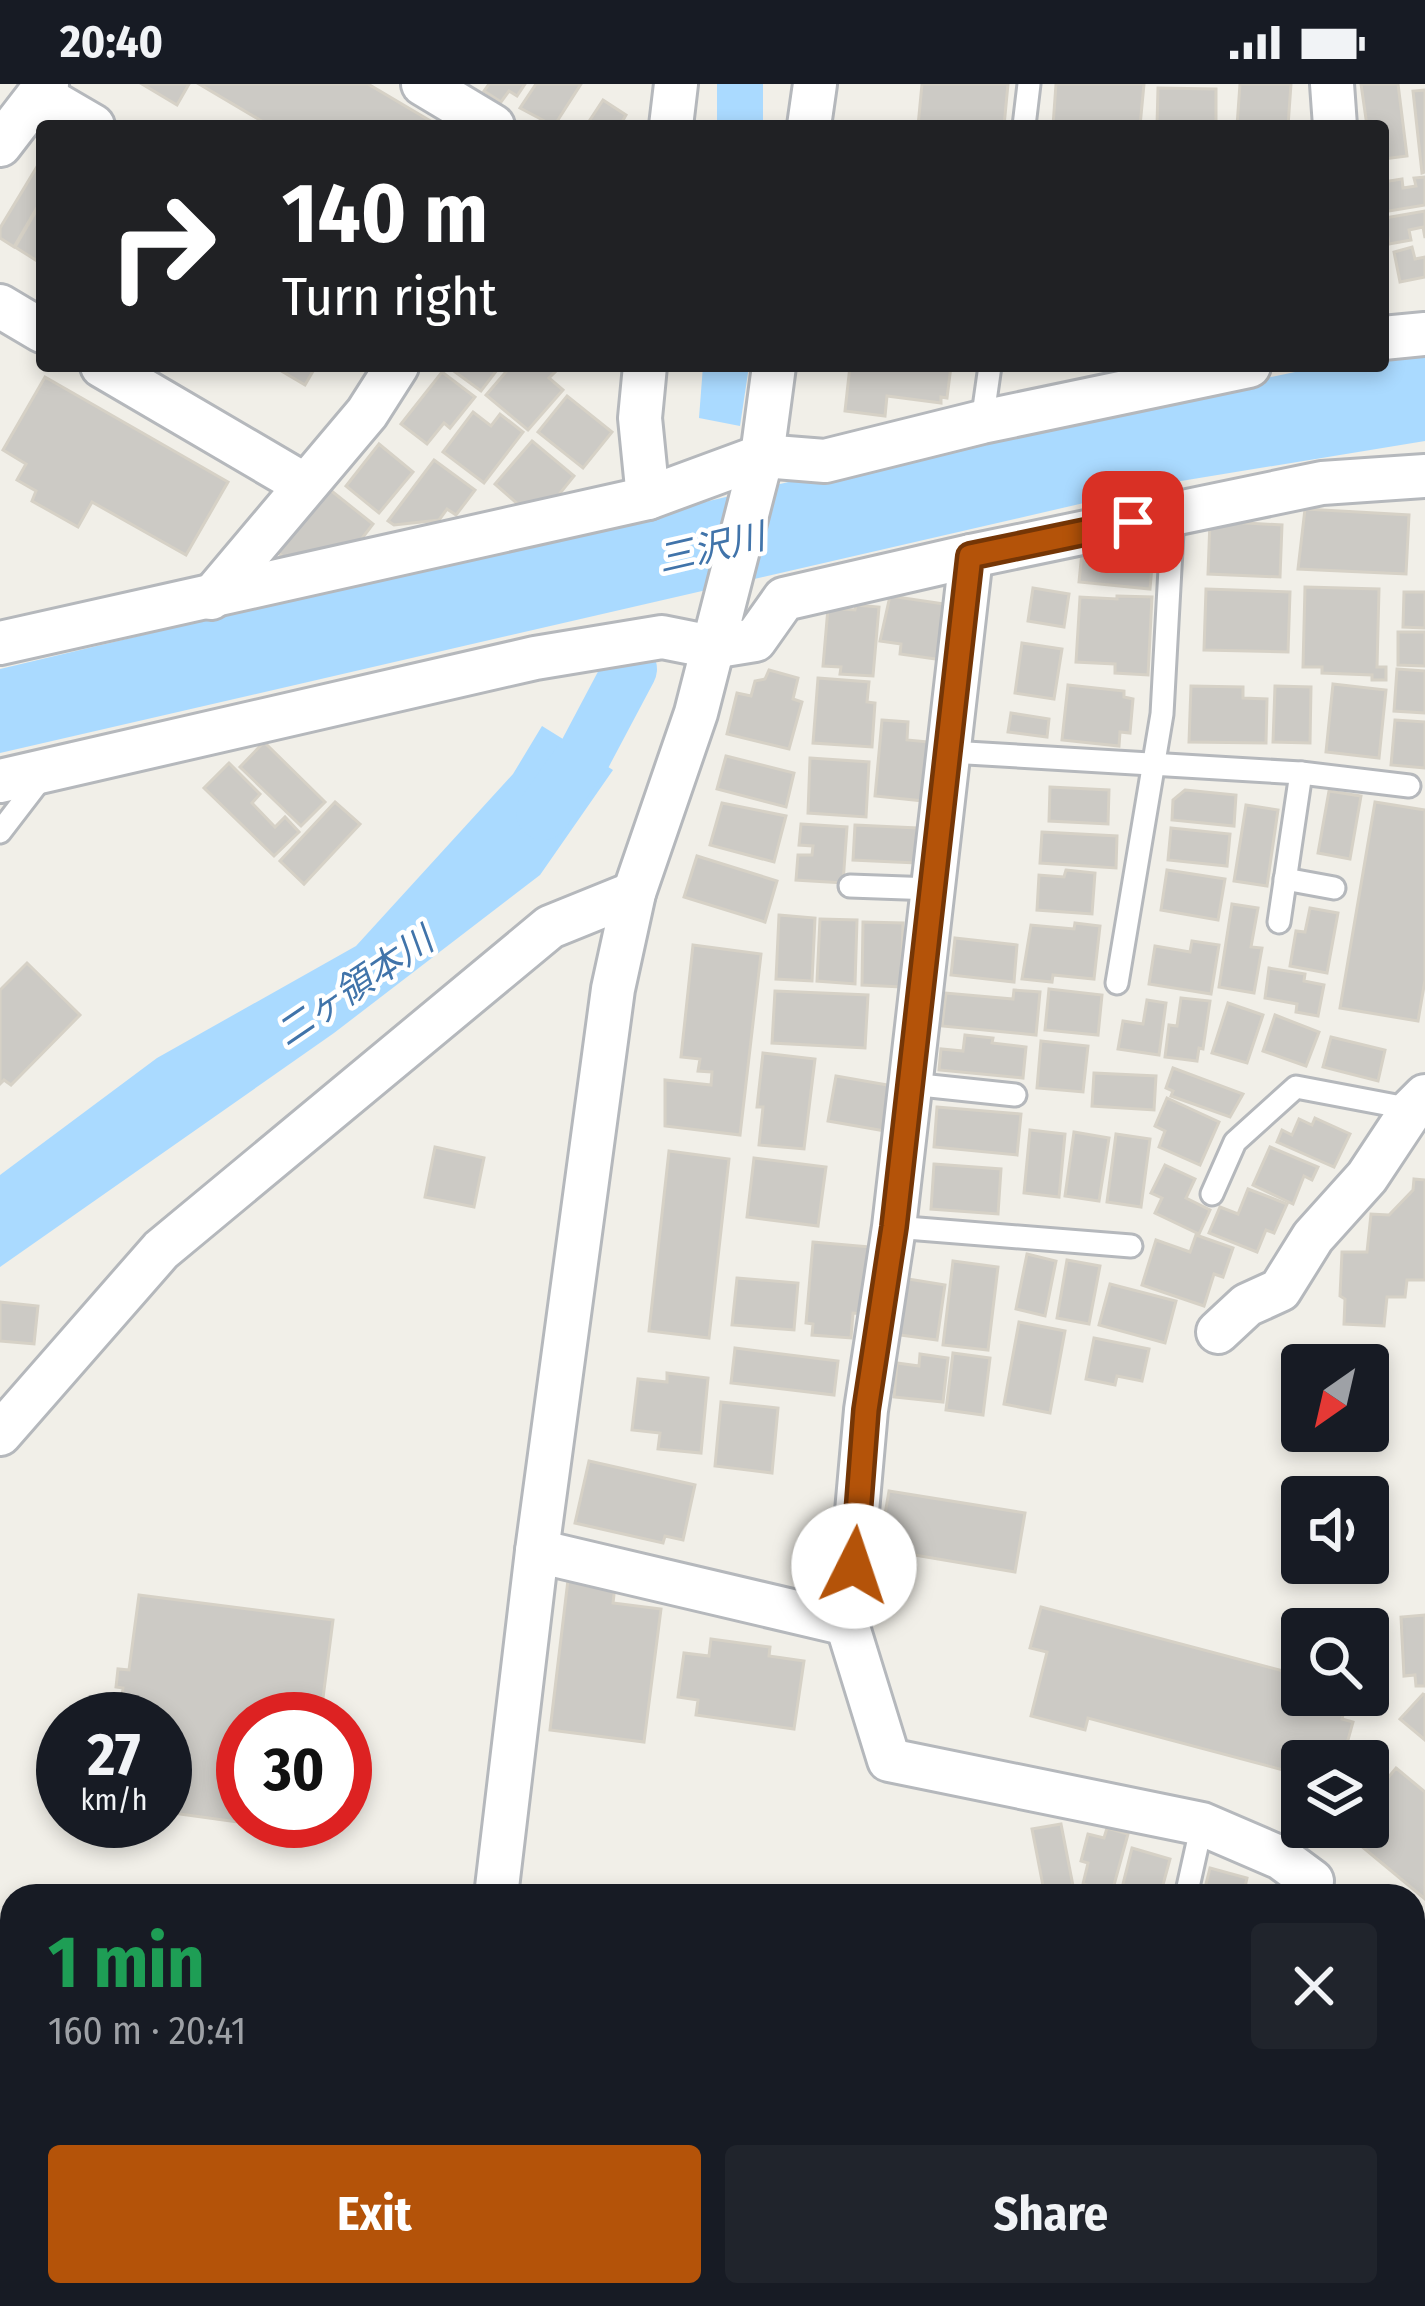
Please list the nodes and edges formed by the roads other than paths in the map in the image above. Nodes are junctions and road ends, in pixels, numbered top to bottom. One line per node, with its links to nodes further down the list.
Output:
1 (423, 84): 8 (street)
2 (676, 84): 9 (street)
3 (814, 84): 10 (street)
4 (1029, 84): 11 (lane)
5 (1332, 84): 12 (street)
6 (44, 90): 7 (street); 13 (street)
7 (85, 120)
8 (483, 120)
9 (672, 120)
10 (809, 120)
11 (1025, 120)
12 (1335, 120)
13 (0, 145)
14 (1425, 334): 15 (street)
15 (1389, 337)
16 (112, 372): 25 (street)
17 (393, 372): 25 (street)
18 (644, 372): 26 (street)
19 (773, 372): 23 (street)
20 (989, 372): 22 (lane)
21 (1220, 372): 22 (street)
22 (982, 422): 23 (street)
23 (758, 468): 26 (street); 31 (street)
24 (1425, 476): 27 (street)
25 (305, 484): 29 (street)
26 (648, 497): 29 (street)
27 (1173, 514): 28 (street); 33 (lane)
28 (970, 556): 31 (street); 32 (street)
29 (211, 598): 30 (street)
30 (2, 637)
31 (712, 647): 34 (street); 43 (street)
32 (950, 752): 33 (lane); 42 (street)
33 (1154, 763): 35 (lane); 45 (lane)
34 (48, 770): 36 (street); 38 (lane)
35 (1301, 773): 37 (lane); 39 (lane)
36 (0, 781)
37 (1409, 786)
38 (0, 832)
39 (1285, 879): 41 (lane); 44 (lane)
40 (850, 886): 42 (lane)
41 (1334, 887)
42 (933, 889): 46 (street)
43 (634, 892): 53 (street); 54 (street)
44 (1280, 922)
45 (1118, 983)
46 (911, 1084): 47 (lane); 50 (street)
47 (1015, 1095)
48 (1418, 1103): 49 (lane); 52 (street)
49 (1212, 1194)
50 (894, 1227): 51 (lane); 55 (street)
51 (1131, 1246)
52 (1218, 1332)
53 (0, 1434)
54 (537, 1551): 55 (street); 57 (street)
55 (848, 1624): 56 (street)
56 (1202, 1825): 58 (lane); 59 (street)
57 (497, 1884)
58 (1189, 1884)
59 (1313, 1884)

